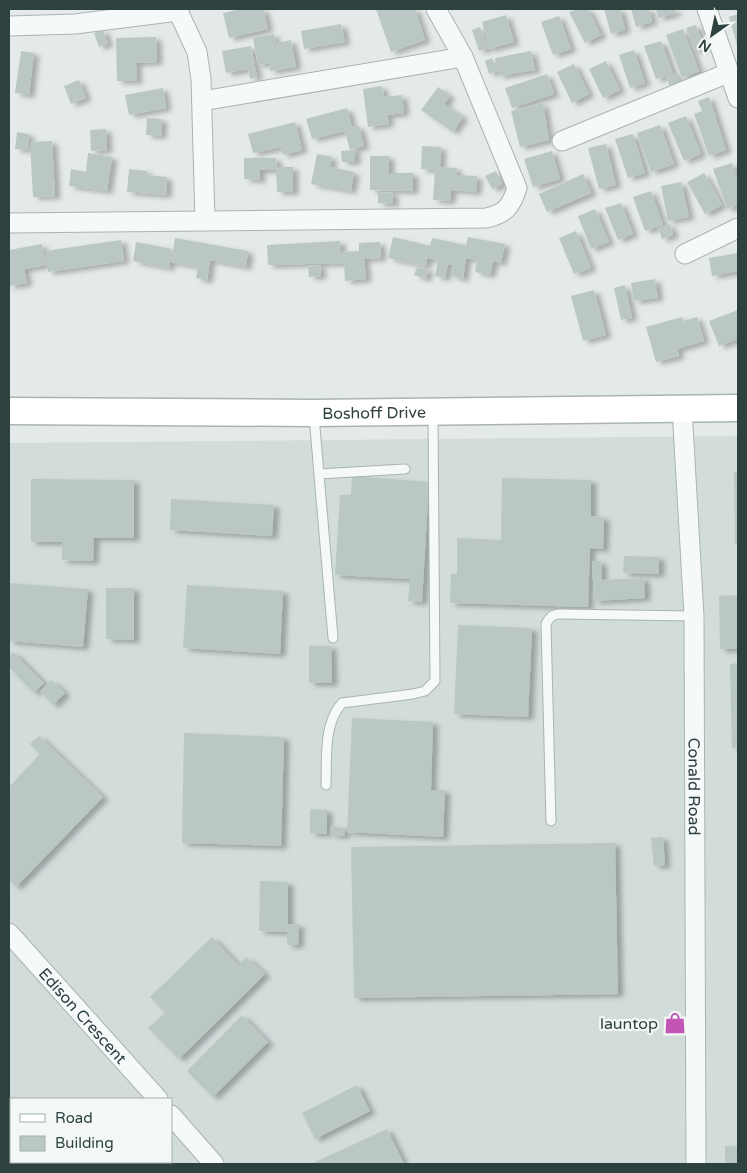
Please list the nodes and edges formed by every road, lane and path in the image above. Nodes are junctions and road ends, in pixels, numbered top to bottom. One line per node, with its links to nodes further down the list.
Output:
1 (436, 9): 5 (street)
2 (707, 9): 6 (street)
3 (180, 10): 4 (street); 8 (street)
4 (9, 26)
5 (463, 56): 8 (street); 10 (street)
6 (733, 77): 7 (street); 9 (street)
7 (738, 98)
8 (202, 101): 10 (street)
9 (562, 141)
10 (205, 220): 11 (street)
11 (9, 223)
12 (738, 228): 13 (street)
13 (685, 254)
14 (682, 408): 15 (main road, Boshoff Drive); 16 (main road, Boshoff Drive); 21 (street, Conald Road)
15 (738, 408)
16 (434, 411): 18 (main road, Boshoff Drive); 23 (lane)
17 (9, 412): 18 (main road, Boshoff Drive)
18 (313, 413): 20 (lane)
19 (405, 469): 20 (lane)
20 (319, 474): 22 (lane)
21 (694, 616): 24 (lane); 29 (street, Conald Road)
22 (333, 638)
23 (326, 785)
24 (551, 822)
25 (9, 933): 26 (street, Edison Crescent)
26 (157, 1098)
27 (172, 1115): 28 (street)
28 (214, 1164)
29 (696, 1164)

